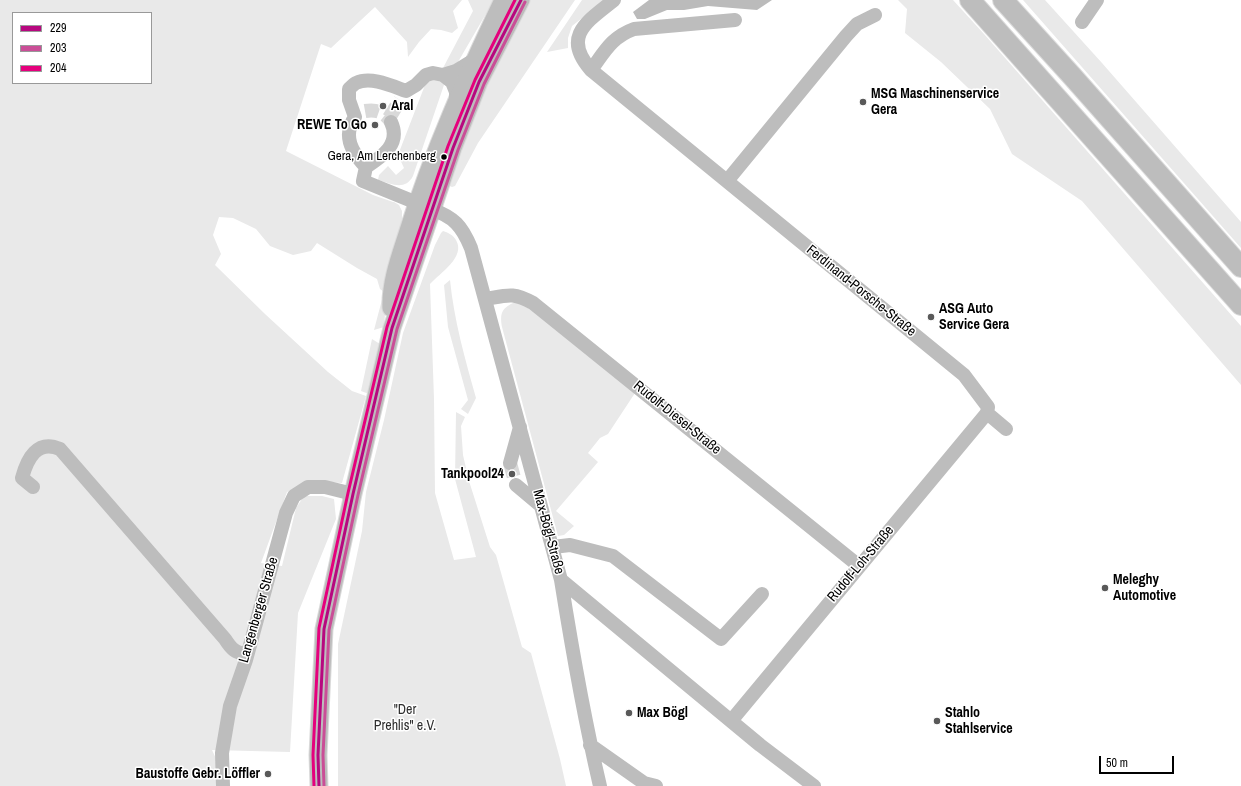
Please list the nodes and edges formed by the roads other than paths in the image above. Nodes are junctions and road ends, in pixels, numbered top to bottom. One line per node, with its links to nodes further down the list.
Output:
1 (503, 0): 10 (main road)
2 (522, 0): 17 (main road)
3 (614, 0): 11 (street, Ferdinand-Porsche-Straße)
4 (970, 0): 20 (highway)
5 (1003, 0): 18 (highway)
6 (1097, 0): 9 (street)
7 (875, 15): 16 (street)
8 (735, 20): 11 (street)
9 (1082, 22)
10 (474, 60): 12 (street); 13 (main road)
11 (591, 70): 16 (street, Ferdinand-Porsche-Straße)
12 (444, 75): 13 (street); 15 (street)
13 (456, 100): 17 (main road)
14 (391, 122): 15 (street)
15 (366, 167): 17 (street, Max-Bögl-Straße)
16 (727, 181): 21 (street, Ferdinand-Porsche-Straße)
17 (424, 206): 19 (street, Max-Bögl-Straße); 27 (main road)
18 (1241, 267)
19 (486, 299): 22 (street, Max-Bögl-Straße); 30 (street, Rudolf-Diesel-Straße)
20 (1241, 305)
21 (987, 410): 23 (street, Ferdinand-Porsche-Straße); 30 (street, Rudolf-Loh-Straße)
22 (520, 427): 24 (street); 28 (street, Max-Bögl-Straße)
23 (1006, 429)
24 (510, 464)
25 (516, 485): 28 (street)
26 (34, 488): 33 (street)
27 (353, 494): 33 (street, Langenberger Straße); 37 (main road)
28 (541, 506): 29 (street, Max-Bögl-Straße)
29 (552, 547): 31 (street, Max-Bögl-Straße); 32 (street)
30 (859, 566): 34 (street, Rudolf-Loh-Straße)
31 (561, 580): 34 (street, Max-Bögl-Straße); 35 (street)
32 (762, 594)
33 (247, 655): 36 (street, Langenberger Straße)
34 (731, 721): 40 (street, Max-Bögl-Straße)
35 (590, 744): 38 (street); 39 (street)
36 (223, 786)
37 (319, 786)
38 (600, 786)
39 (656, 786)
40 (814, 786)

